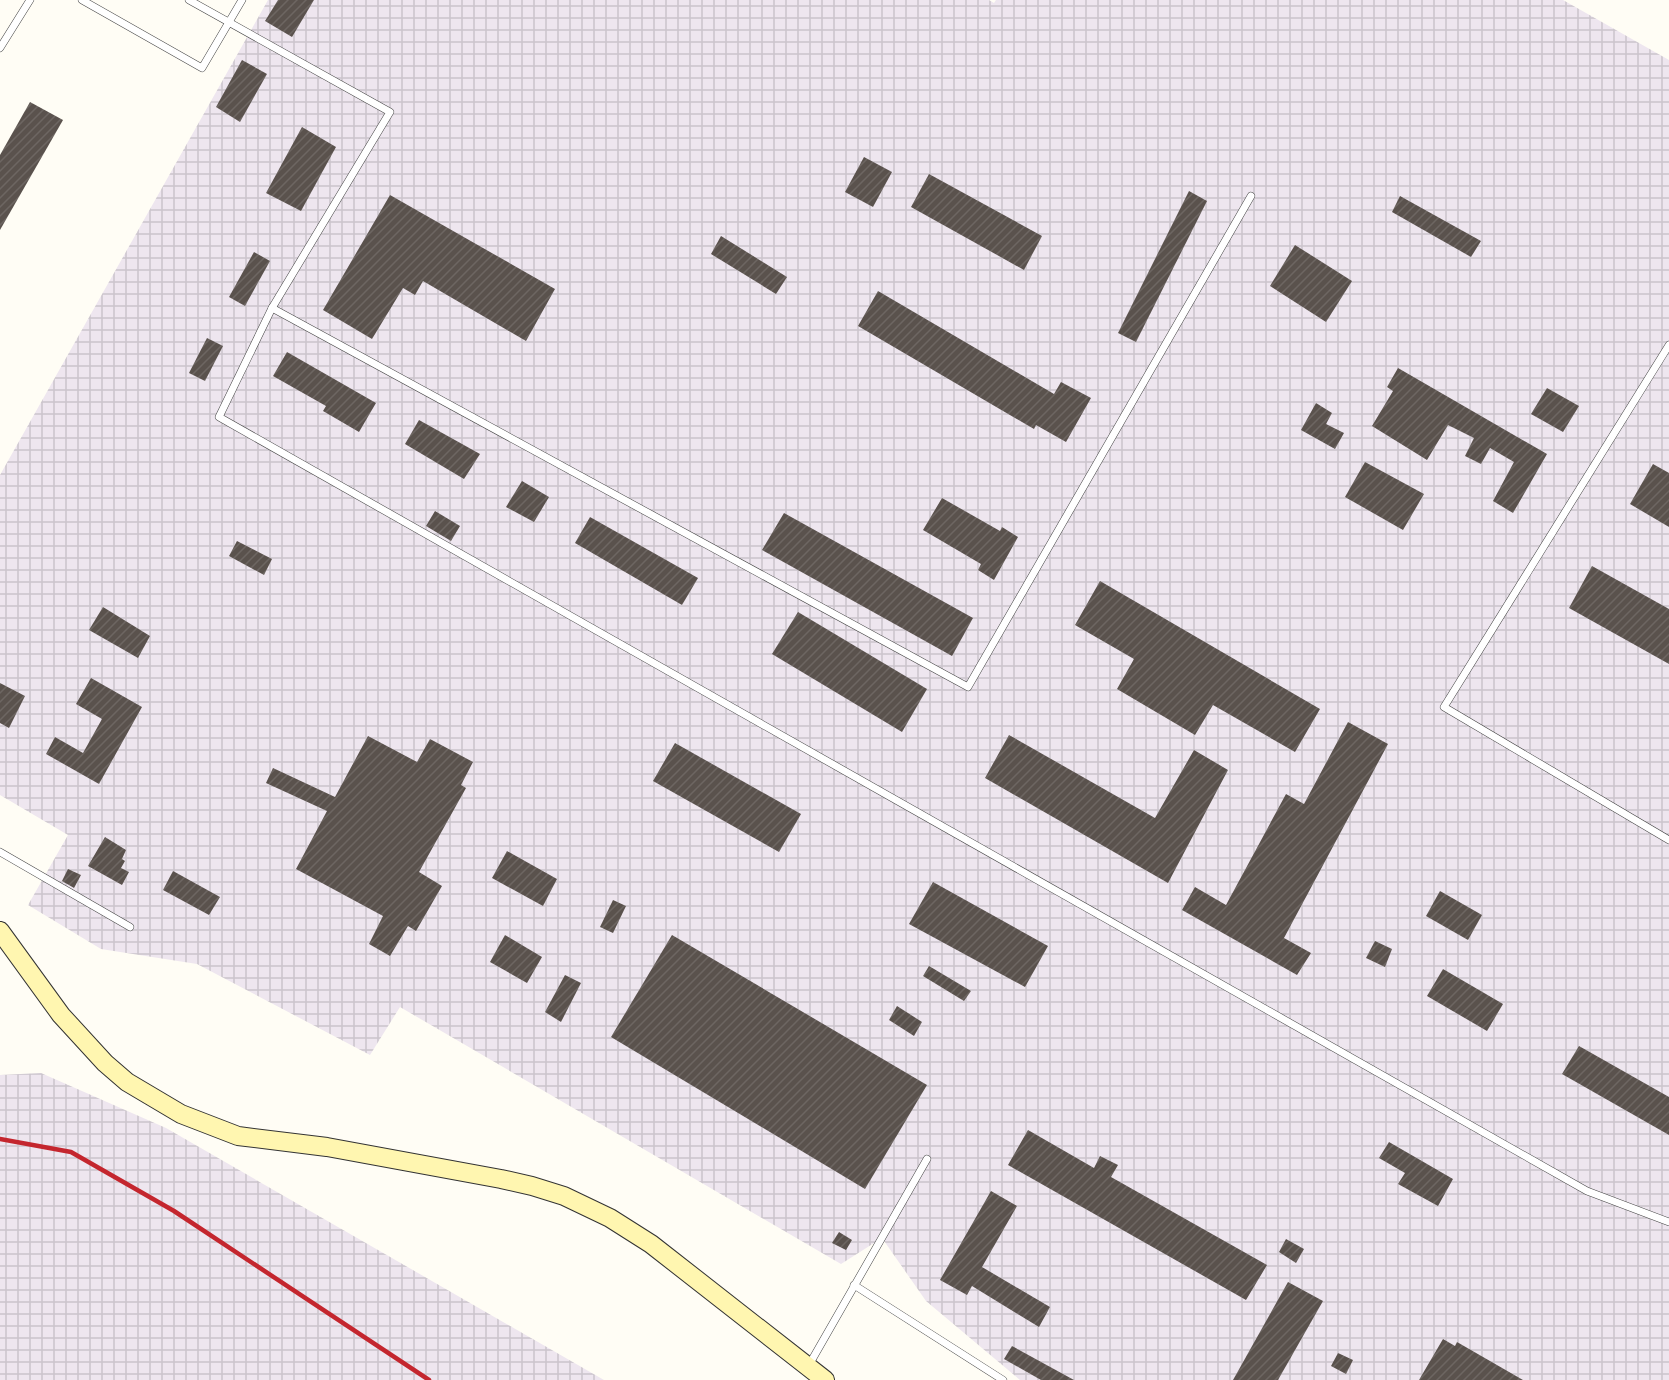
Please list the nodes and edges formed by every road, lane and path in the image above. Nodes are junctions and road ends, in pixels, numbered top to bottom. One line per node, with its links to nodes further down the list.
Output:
1 (30, 0): 6 (lane)
2 (82, 0): 5 (lane)
3 (189, 0): 5 (lane)
4 (242, 0): 5 (lane)
5 (229, 22): 8 (lane)
6 (0, 48)
7 (1251, 196): 8 (lane)
8 (272, 308): 15 (lane)
9 (1669, 345): 10 (lane)
10 (1669, 840)
11 (0, 852): 12 (lane)
12 (130, 927)
13 (0, 931): 17 (street)
14 (927, 1159): 16 (lane)
15 (1669, 1222)
16 (854, 1285): 17 (lane); 19 (lane)
17 (808, 1368): 18 (street)
18 (825, 1380)
19 (1003, 1380)

